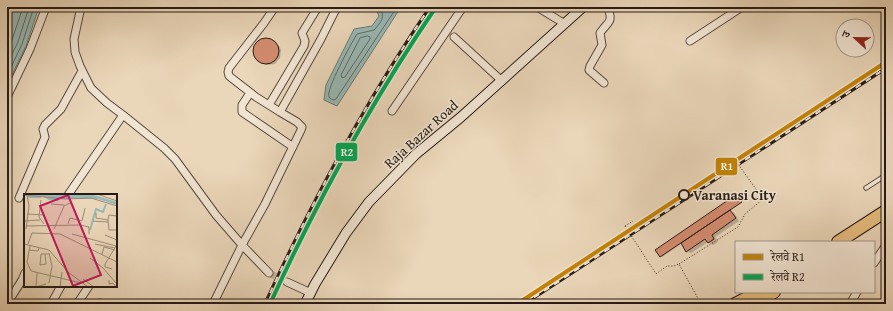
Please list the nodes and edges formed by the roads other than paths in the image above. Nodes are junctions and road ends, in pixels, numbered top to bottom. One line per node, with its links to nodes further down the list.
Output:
1 (46, 7): 18 (street)
2 (81, 7): 14 (street)
3 (275, 7): 17 (street)
4 (318, 7): 19 (street)
5 (337, 7): 21 (street)
6 (463, 7): 20 (street)
7 (537, 7): 11 (street)
8 (583, 7): 11 (street, Raja Bazar Road)
9 (608, 7): 16 (street)
10 (742, 7): 13 (street)
11 (565, 24): 15 (street, Raja Bazar Road)
12 (454, 37): 15 (street)
13 (690, 41)
14 (82, 71): 22 (street); 27 (street)
15 (502, 81): 40 (street, Raja Bazar Road)
16 (604, 83)
17 (250, 93): 19 (street); 23 (street)
18 (7, 97)
19 (269, 105): 21 (street)
20 (392, 111)
21 (280, 112): 23 (street)
22 (123, 114): 26 (street); 32 (street)
23 (293, 147): 32 (street)
24 (886, 175): 25 (lane)
25 (866, 188)
26 (69, 194)
27 (19, 198)
28 (886, 211): 30 (highway)
29 (886, 220): 31 (highway)
30 (840, 241)
31 (854, 241)
32 (242, 245): 35 (street); 47 (street)
33 (886, 247): 34 (street)
34 (875, 262)
35 (269, 273)
36 (24, 275): 44 (street)
37 (287, 282): 40 (street)
38 (61, 287): 45 (street)
39 (88, 287): 46 (street)
40 (311, 293): 48 (street, Raja Bazar Road)
41 (757, 293): 49 (highway)
42 (772, 293): 50 (highway)
43 (856, 293): 51 (street)
44 (7, 304)
45 (51, 304)
46 (77, 304)
47 (213, 304)
48 (306, 304)
49 (735, 304)
50 (753, 304)
51 (850, 304)

